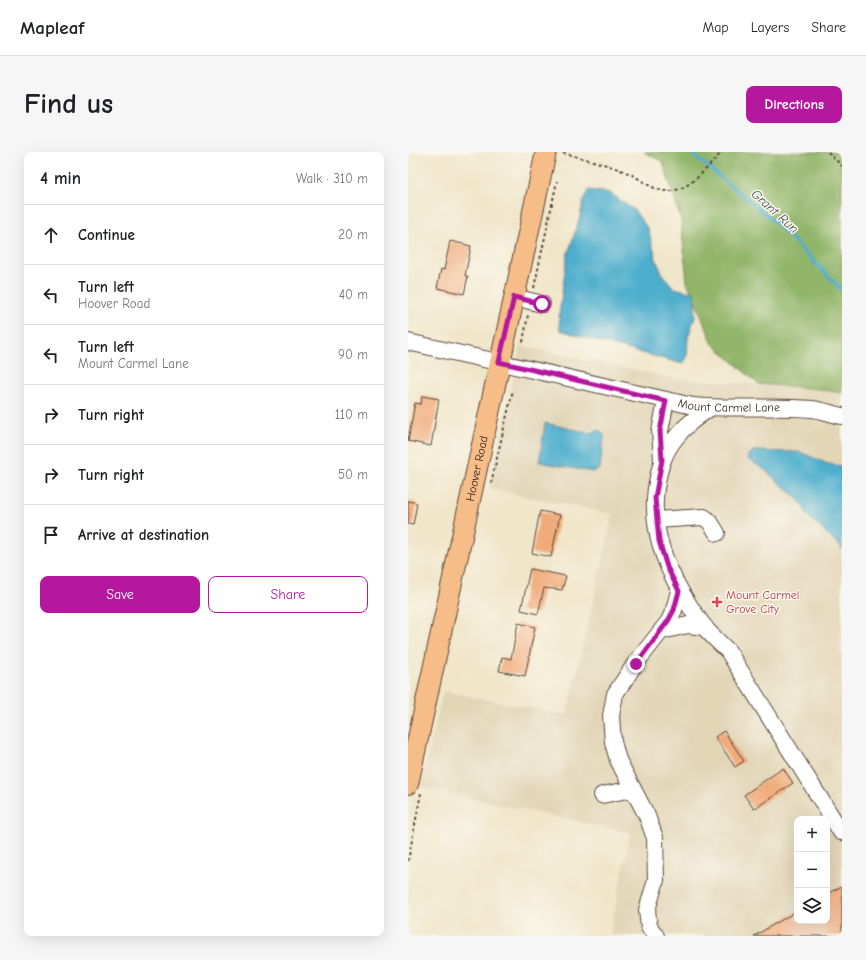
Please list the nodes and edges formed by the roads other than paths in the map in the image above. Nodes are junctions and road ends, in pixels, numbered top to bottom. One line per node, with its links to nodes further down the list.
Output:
1 (546, 152): 3 (main road, Hoover Road)
2 (408, 342): 3 (street, Mount Carmel Lane)
3 (499, 362): 4 (street, Mount Carmel Lane); 13 (main road, Hoover Road)
4 (666, 401): 5 (street, Mount Carmel Lane); 7 (street)
5 (710, 408): 6 (street, Mount Carmel Lane); 7 (street)
6 (842, 416)
7 (662, 460): 8 (street)
8 (656, 520): 9 (street); 10 (street)
9 (717, 533)
10 (679, 591): 11 (street); 12 (street)
11 (705, 627): 12 (street); 16 (street)
12 (662, 631): 14 (street)
13 (408, 784)
14 (633, 790): 15 (street); 17 (street)
15 (602, 795)
16 (841, 832)
17 (656, 936)

